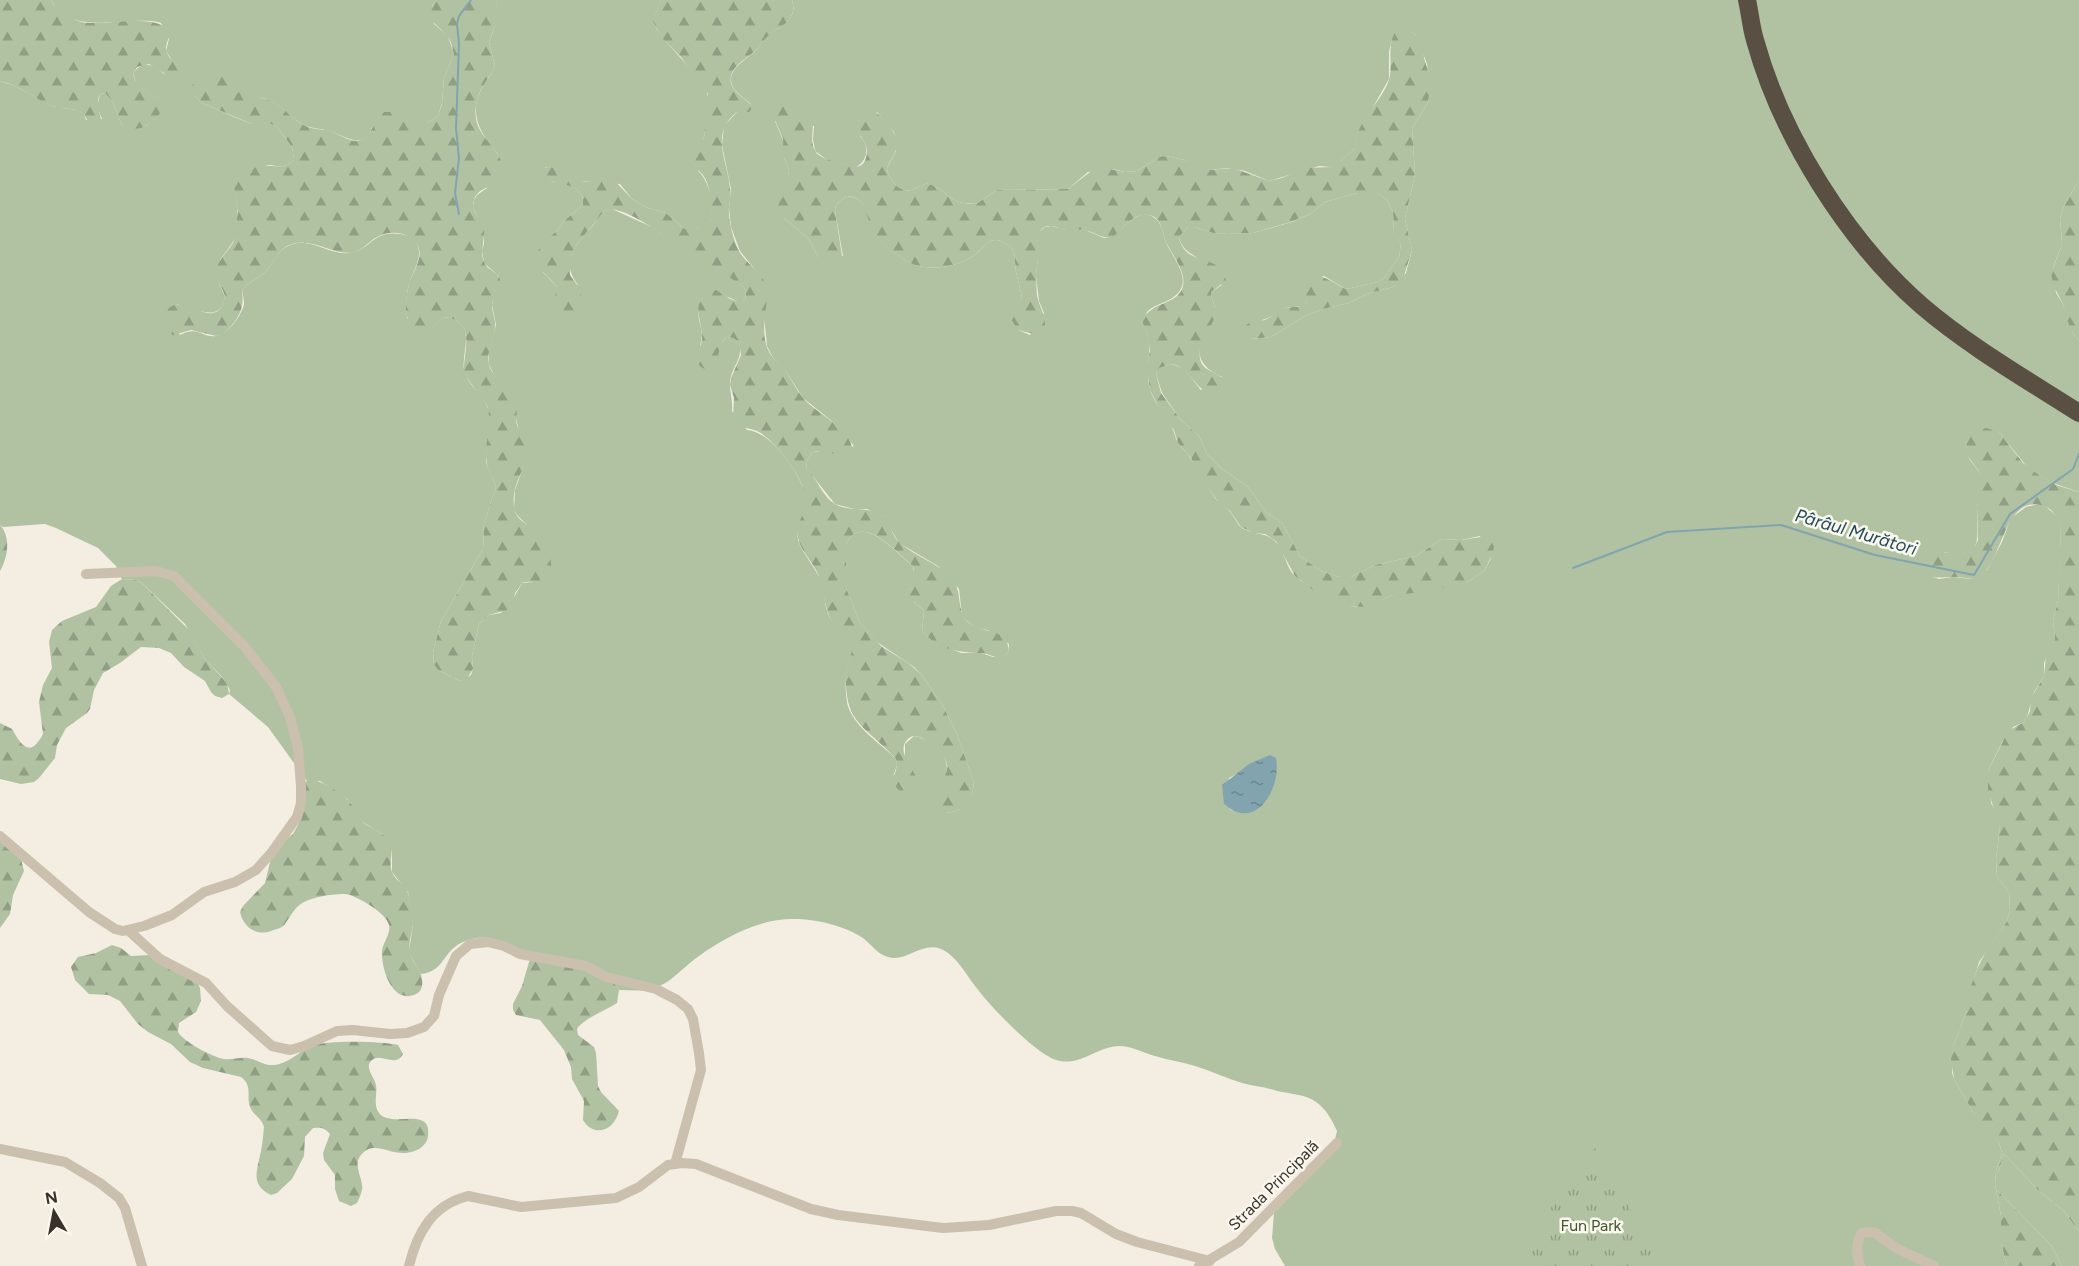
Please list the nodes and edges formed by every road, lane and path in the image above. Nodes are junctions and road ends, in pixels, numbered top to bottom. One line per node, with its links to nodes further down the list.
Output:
1 (1747, 0): 2 (highway)
2 (2079, 413)
3 (86, 574): 5 (street)
4 (0, 836): 5 (street)
5 (128, 930): 8 (street)
6 (1337, 1143): 9 (street, Strada Principală)
7 (0, 1149): 10 (street)
8 (675, 1164): 9 (street); 11 (street)
9 (1210, 1261): 12 (street, Strada Principală)
10 (142, 1266)
11 (408, 1266)
12 (1199, 1266)
13 (1860, 1266): 14 (street)
14 (1934, 1266)

